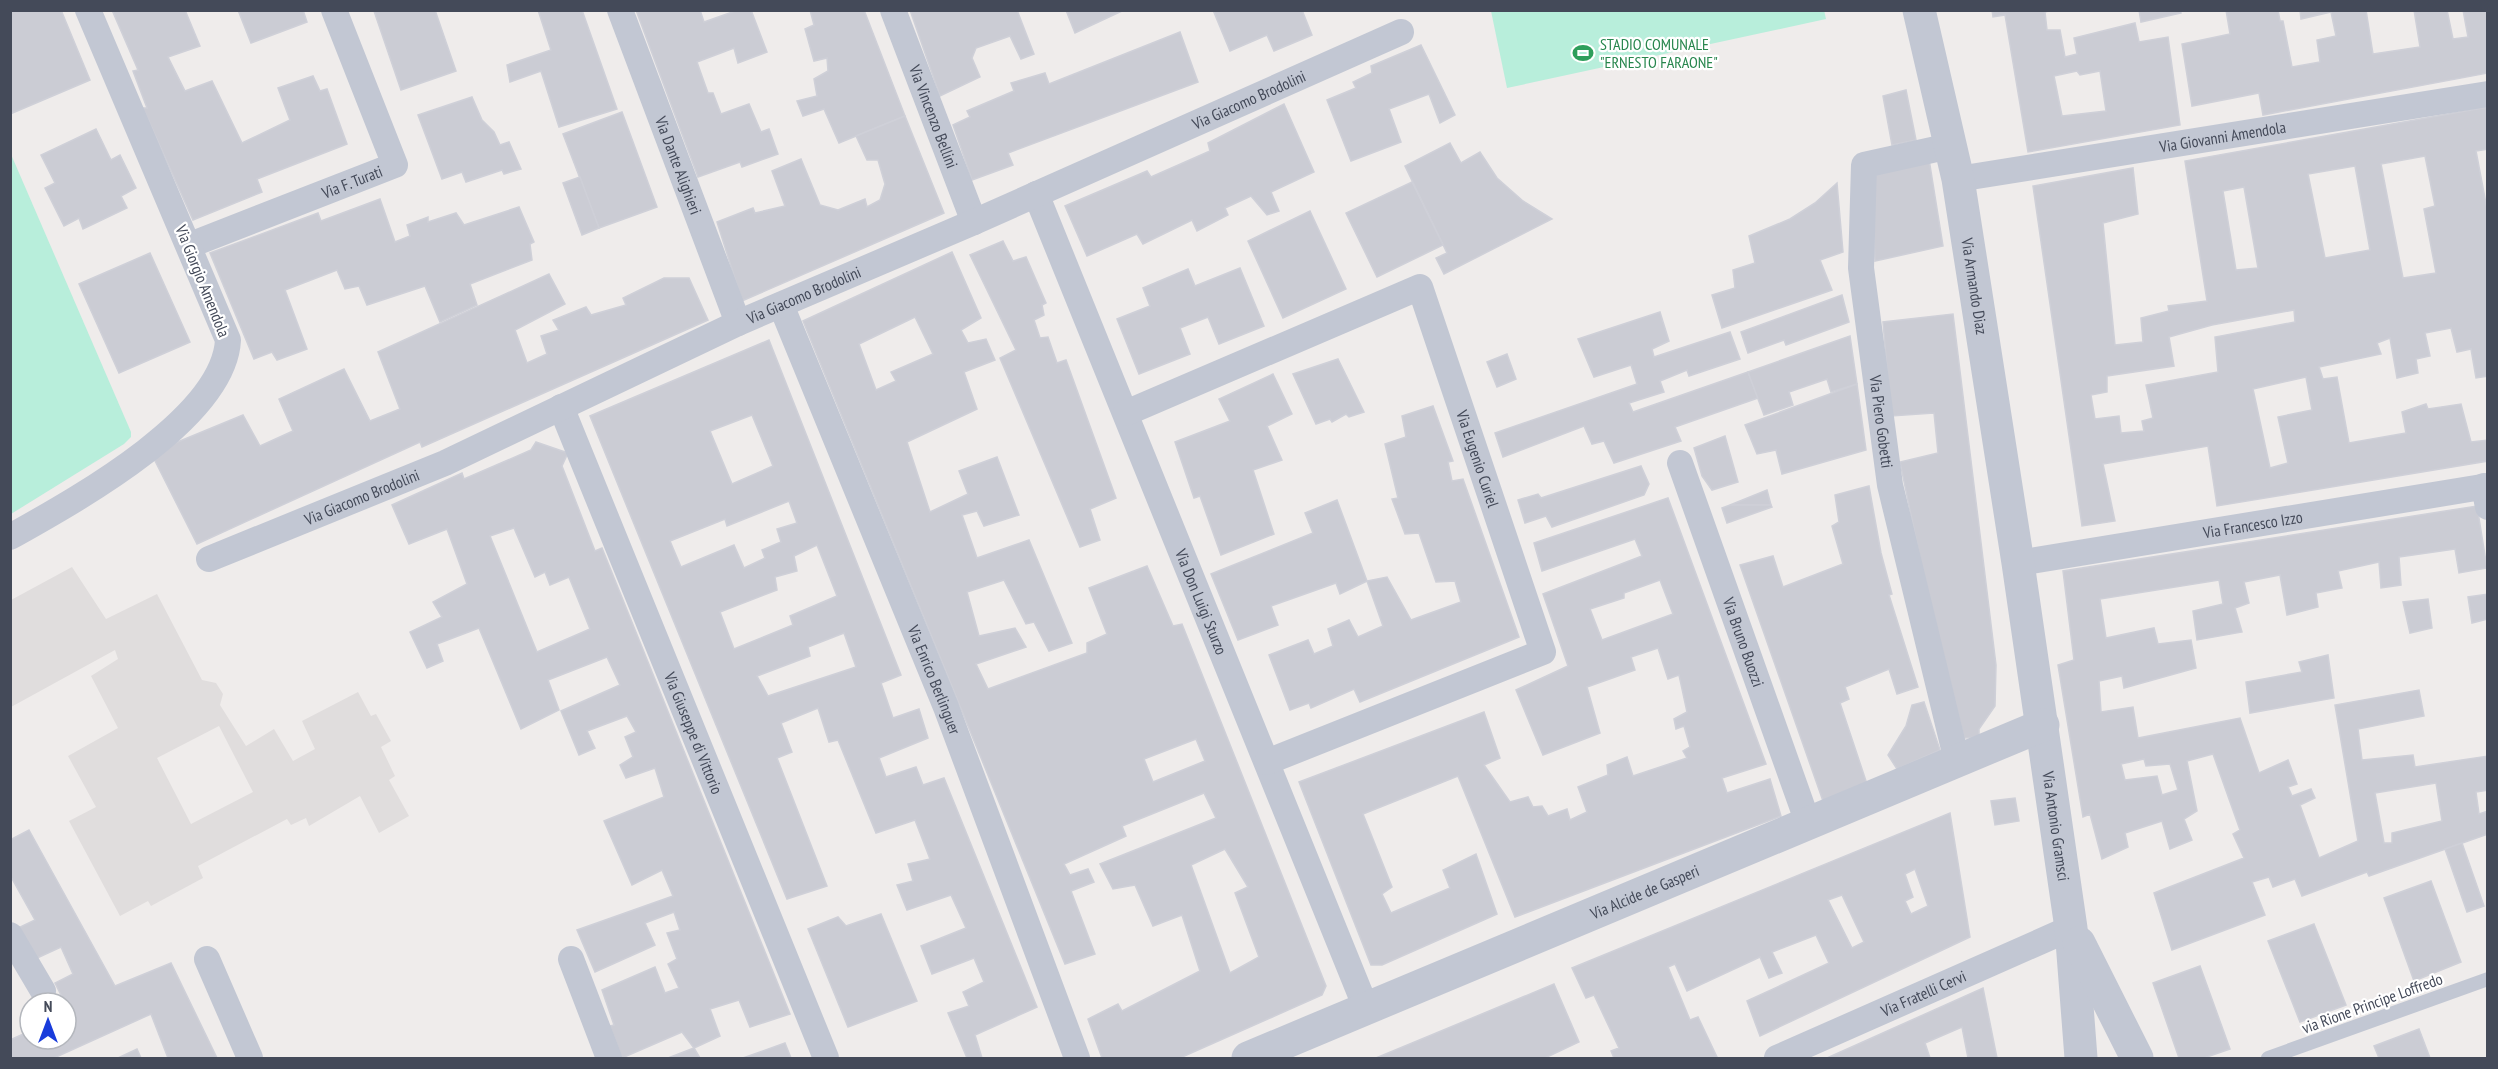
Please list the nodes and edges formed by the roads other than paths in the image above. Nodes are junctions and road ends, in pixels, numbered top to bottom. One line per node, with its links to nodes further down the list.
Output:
1 (88, 10): 12 (street, Via Giorgio Amendola)
2 (334, 10): 12 (street, Via F. Turati)
3 (620, 10): 14 (street, Via Dante Alighieri)
4 (893, 10): 11 (street, Via Vincenzo Bellini)
5 (1919, 10): 8 (street, Via Armando Diaz)
6 (1401, 32): 10 (street, Via Giacomo Brodolini)
7 (2487, 94): 9 (street, Via Giovanni Amendola)
8 (1950, 146): 9 (street, Via Armando Diaz); 23 (street, Via Piero Gobetti)
9 (1958, 179): 21 (street, Via Armando Diaz)
10 (1036, 194): 11 (street, Via Giacomo Brodolini); 16 (street, Via Don Luigi Sturzo)
11 (974, 222): 13 (street, Via Giacomo Brodolini)
12 (190, 245): 19 (street, Via Giorgio Amendola)
13 (781, 305): 14 (street, Via Giacomo Brodolini); 36 (street, Via Enrico Berlinguer)
14 (738, 323): 15 (street, Via Giacomo Brodolini)
15 (561, 407): 20 (street, Via Giacomo Brodolini); 35 (street, Via Giuseppe di Vittorio)
16 (1126, 413): 24 (street, Via Don Luigi Sturzo); 24 (street, Via Eugenio Curiel)
17 (1680, 463): 25 (street, Via Bruno Buozzi)
18 (2486, 493): 21 (street, Via Francesco Izzo)
19 (10, 537)
20 (209, 559)
21 (2018, 563): 22 (street, Via Armando Diaz)
22 (2043, 725): 23 (street, Via Alcide de Gasperi); 26 (street, Via Antonio Gramsci)
23 (1957, 761): 25 (street, Via Alcide de Gasperi)
24 (1267, 762): 32 (street, Via Don Luigi Sturzo)
25 (1808, 823): 32 (street, Via Alcide de Gasperi)
26 (2071, 928): 38 (street, Via Fratelli Cervi); 39 (street, Via Antonio Gramsci); 42 (street)
27 (10, 935): 31 (street)
28 (207, 959): 33 (street)
29 (571, 959): 34 (street)
30 (2487, 980): 43 (lane, via Rione Principe Loffredo)
31 (43, 991)
32 (1366, 1008): 37 (street, Via Alcide de Gasperi)
33 (250, 1059)
34 (609, 1059)
35 (826, 1059)
36 (1077, 1059)
37 (1248, 1059)
38 (1777, 1059)
39 (2081, 1059)
40 (2096, 1059): 41 (street)
41 (2122, 1059)
42 (2137, 1059)
43 (2268, 1059)

